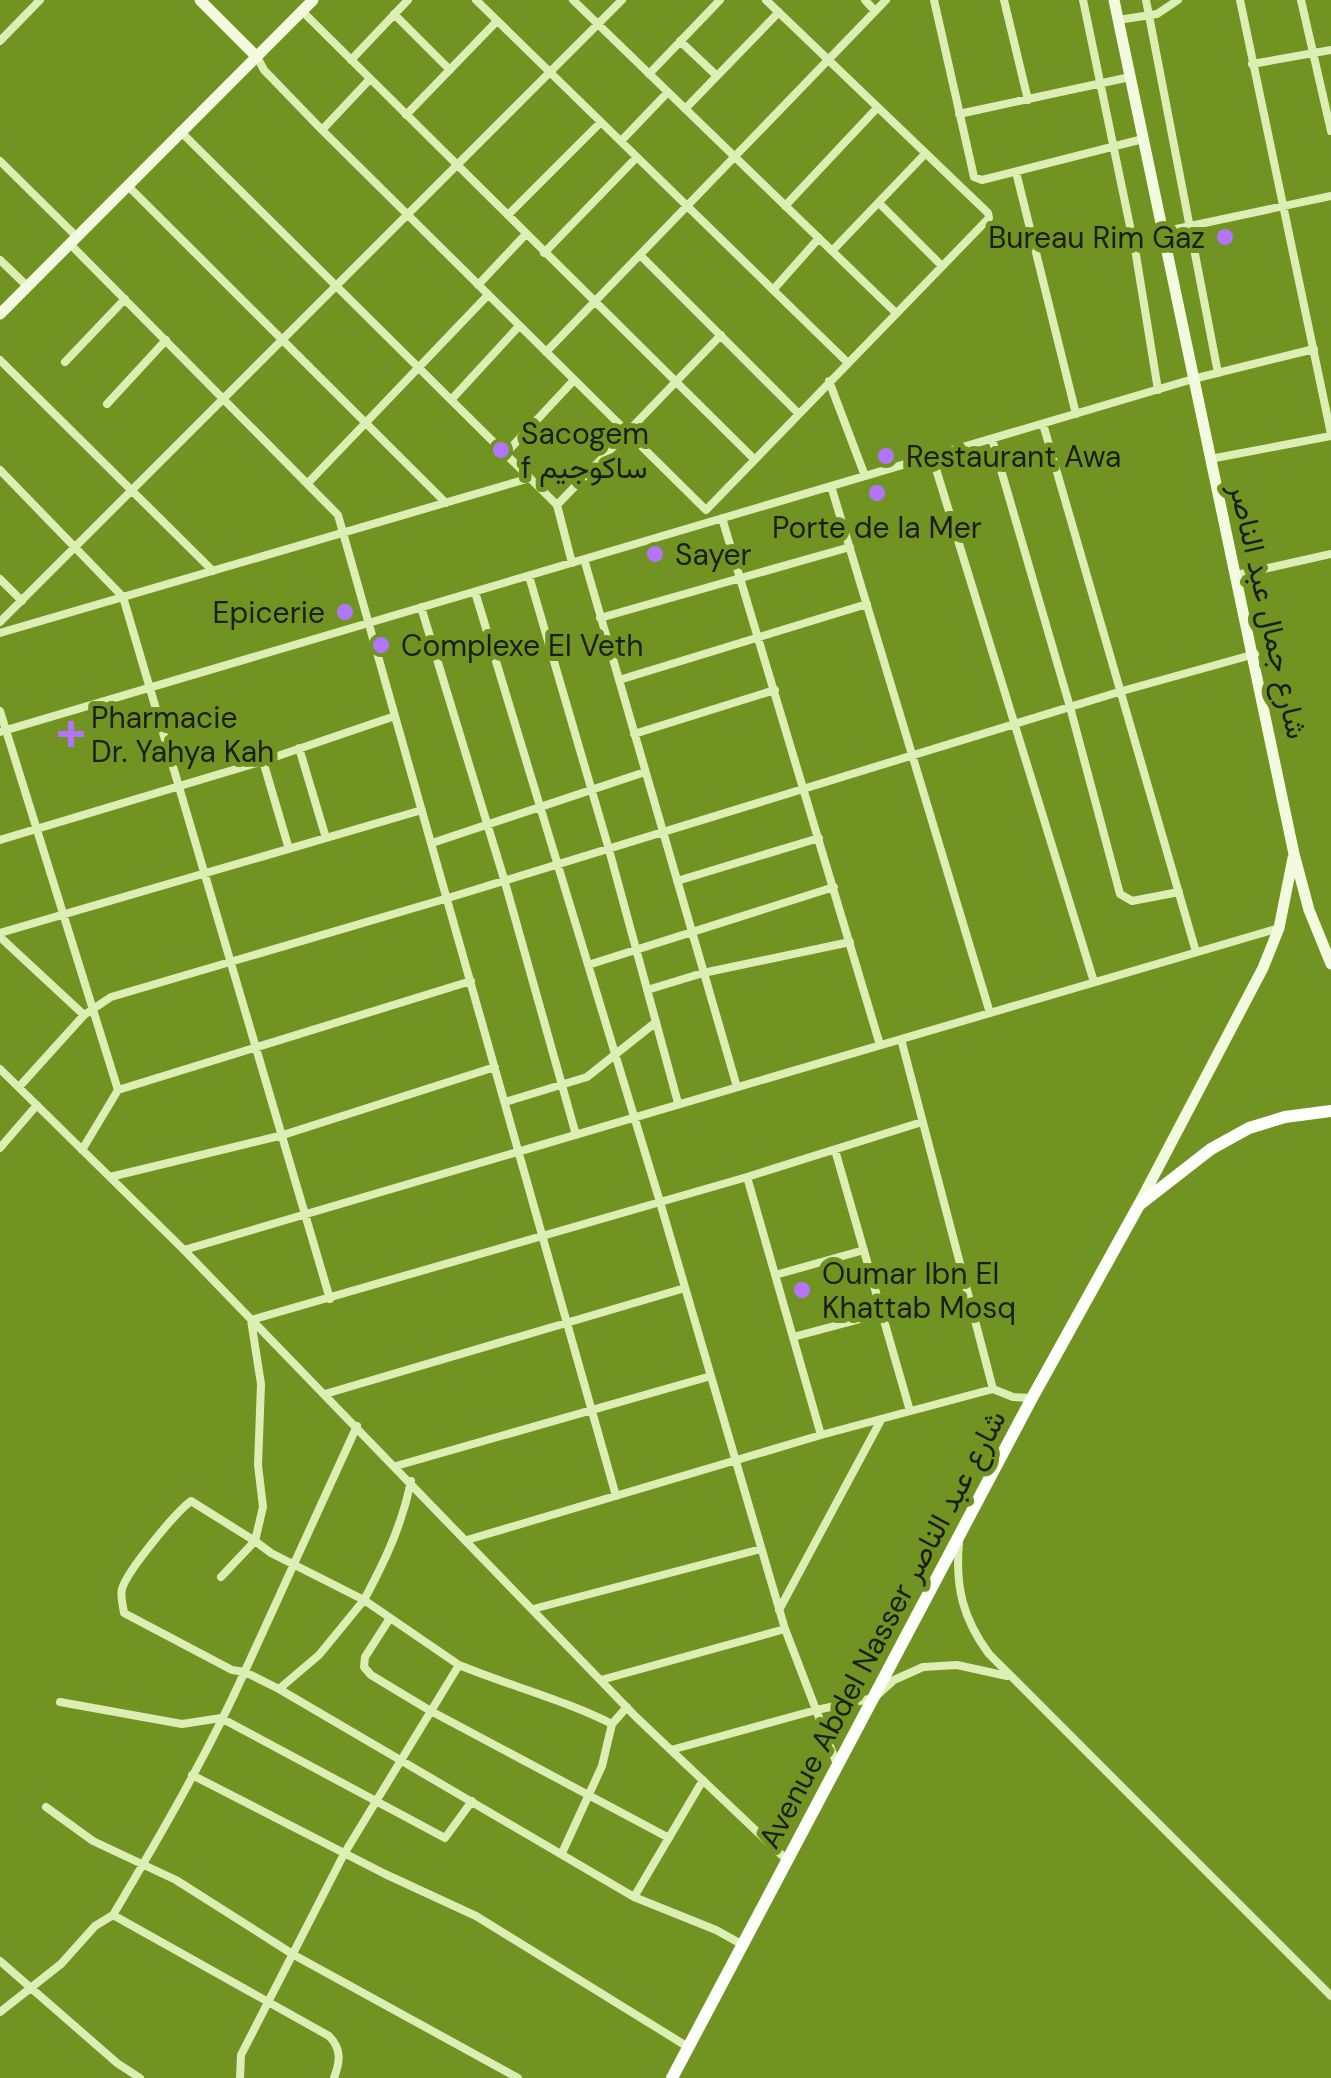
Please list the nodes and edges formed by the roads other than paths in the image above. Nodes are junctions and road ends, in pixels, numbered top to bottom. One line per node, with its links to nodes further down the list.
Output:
1 (40, 0): 28 (street)
2 (200, 0): 32 (main road)
3 (313, 0): 21 (main road)
4 (408, 0): 23 (street)
5 (476, 0): 25 (street)
6 (573, 0): 27 (street)
7 (622, 0): 27 (street)
8 (720, 0): 29 (street)
9 (766, 0): 22 (street)
10 (864, 0): 20 (street)
11 (886, 0): 20 (street)
12 (934, 0): 47 (street)
13 (1004, 0): 44 (street)
14 (1083, 0): 42 (street)
15 (1114, 0): 26 (main road, شارع جمال عبد الناصر)
16 (1146, 0): 24 (street)
17 (1178, 0): 24 (street)
18 (1240, 0): 35 (street)
19 (1302, 0): 31 (street)
20 (875, 10): 34 (street)
21 (302, 12): 32 (main road); 33 (street)
22 (779, 12): 34 (street); 39 (street)
23 (394, 14): 33 (street); 36 (street)
24 (1149, 15): 26 (street); 70 (street)
25 (497, 20): 36 (street); 37 (street)
26 (1118, 20): 40 (main road, شارع جمال عبد الناصر)
27 (598, 24): 37 (street); 38 (street)
28 (0, 41)
29 (680, 41): 38 (street); 39 (street)
30 (1331, 50): 31 (street)
31 (1313, 53): 35 (street); 52 (street)
32 (257, 58): 50 (street); 51 (main road)
33 (350, 60): 41 (street)
34 (828, 60): 45 (street); 58 (street)
35 (1252, 64): 67 (street)
36 (450, 70): 48 (street)
37 (550, 72): 49 (street); 60 (street)
38 (649, 74): 43 (street)
39 (717, 76): 46 (street)
40 (1130, 76): 42 (street); 53 (main road, شارع جمال عبد الناصر)
41 (370, 79): 48 (street); 50 (street)
42 (1101, 83): 44 (street); 55 (street)
43 (668, 92): 46 (street); 54 (street)
44 (1028, 100): 47 (street)
45 (877, 108): 56 (street); 66 (street)
46 (685, 109): 58 (street)
47 (958, 114): 61 (street)
48 (406, 115): 60 (street)
49 (600, 122): 54 (street); 69 (street)
50 (322, 130): 68 (street)
51 (180, 131): 62 (main road); 82 (street)
52 (1331, 131)
53 (1142, 139): 55 (street); 71 (main road, شارع جمال عبد الناصر)
54 (621, 141): 57 (street)
55 (1113, 146): 61 (street); 104 (street)
56 (924, 155): 64 (street); 79 (street)
57 (637, 157): 65 (street); 76 (street)
58 (734, 157): 65 (street); 66 (street)
59 (0, 161): 74 (street)
60 (457, 166): 68 (street); 69 (street)
61 (1016, 172): 109 (street)
62 (127, 185): 74 (main road); 92 (street)
63 (1331, 196): 67 (street)
64 (879, 203): 75 (street); 79 (street)
65 (687, 206): 77 (street); 83 (street)
66 (785, 206): 73 (street)
67 (1285, 207): 70 (street); 93 (street)
68 (408, 215): 80 (street); 82 (street)
69 (508, 216): 72 (street)
70 (1191, 227): 71 (street); 99 (street)
71 (1162, 232): 101 (main road, شارع جمال عبد الناصر)
72 (526, 234): 76 (street); 80 (street)
73 (818, 238): 75 (street); 83 (street)
74 (73, 240): 81 (main road); 85 (street)
75 (832, 252): 87 (street)
76 (544, 253): 86 (street)
77 (640, 254): 86 (street); 90 (street)
78 (0, 260): 81 (street)
79 (942, 266): 87 (street)
80 (478, 285): 84 (street)
81 (27, 286): 88 (main road)
82 (337, 287): 92 (street); 98 (street)
83 (772, 290): 97 (street)
84 (488, 295): 89 (street); 98 (street)
85 (126, 299): 91 (street); 96 (street)
86 (594, 302): 94 (street); 103 (street)
87 (895, 312): 97 (street)
88 (0, 314)
89 (520, 326): 94 (street); 106 (street)
90 (721, 335): 103 (street); 108 (street)
91 (166, 340): 105 (street); 107 (street)
92 (283, 341): 105 (street); 110 (street)
93 (1314, 349): 99 (street); 113 (street)
94 (546, 352): 100 (street)
95 (0, 360): 124 (street)
96 (65, 362)
97 (847, 362): 102 (street)
98 (418, 368): 106 (street); 110 (street)
99 (1218, 373): 101 (street)
100 (574, 380): 112 (street); 115 (street)
101 (1193, 380): 104 (street); 118 (main road, شارع جمال عبد الناصر)
102 (828, 382): 108 (street); 120 (street)
103 (674, 383): 112 (street); 117 (street)
104 (1158, 390): 109 (street)
105 (225, 399): 122 (street); 124 (street)
106 (450, 400): 115 (street)
107 (107, 404)
108 (798, 412): 117 (street)
109 (1076, 414): 111 (street)
110 (366, 423): 122 (street); 125 (street)
111 (1043, 424): 114 (street); 153 (street)
112 (627, 433): 117 (street); 126 (street)
113 (1331, 435): 118 (street)
114 (992, 439): 116 (street); 154 (street)
115 (506, 454): 121 (street)
116 (932, 456): 120 (street); 157 (street)
117 (754, 459)
118 (1210, 460): 135 (main road, شارع جمال عبد الناصر)
119 (0, 470): 130 (street)
120 (864, 476): 123 (street)
121 (530, 478): 125 (street); 126 (street)
122 (308, 482): 128 (street)
123 (831, 486): 127 (street); 129 (street)
124 (133, 492): 130 (street); 134 (street)
125 (446, 503): 128 (street)
126 (557, 505): 133 (street)
127 (722, 518): 132 (street); 137 (street)
128 (344, 533): 134 (street); 146 (street)
129 (850, 547): 137 (street); 142 (street)
130 (78, 548): 140 (street); 141 (street)
131 (1331, 554): 135 (street)
132 (584, 559): 133 (street); 144 (street)
133 (572, 563): 136 (street)
134 (213, 571): 140 (street)
135 (1237, 575): 149 (main road, شارع جمال عبد الناصر)
136 (529, 576): 139 (street); 166 (street)
137 (740, 578): 144 (street); 148 (street)
138 (0, 579): 141 (street)
139 (476, 592): 143 (street); 167 (street)
140 (123, 597): 147 (street); 151 (street)
141 (22, 601): 145 (street)
142 (867, 604): 148 (street); 161 (street)
143 (421, 607): 146 (street); 169 (street)
144 (600, 618): 150 (street)
145 (0, 622)
146 (370, 624): 151 (street); 156 (street)
147 (0, 633)
148 (759, 637): 150 (street); 152 (street)
149 (1255, 654): 153 (street); 178 (main road, شارع جمال عبد الناصر)
150 (619, 680): 159 (street)
151 (150, 688): 158 (street); 164 (street)
152 (775, 690): 159 (street); 165 (street)
153 (1122, 691): 154 (street); 184 (street)
154 (1070, 707): 157 (street); 184 (street)
155 (0, 711): 158 (street)
156 (396, 716): 160 (street); 168 (street)
157 (1014, 724): 161 (street); 198 (street)
158 (2, 731): 170 (street)
159 (634, 734): 163 (street)
160 (299, 748): 162 (street); 172 (street)
161 (912, 754): 165 (street); 201 (street)
162 (263, 760): 164 (street); 177 (street)
163 (645, 772): 166 (street); 171 (street)
164 (177, 785): 170 (street); 180 (street)
165 (804, 787): 171 (street); 173 (street)
166 (592, 790): 167 (street); 176 (street)
167 (540, 806): 169 (street); 179 (street)
168 (422, 810): 172 (street); 175 (street)
169 (488, 823): 175 (street); 181 (street)
170 (36, 830): 174 (street); 186 (street)
171 (662, 830): 176 (street); 182 (street)
172 (326, 838): 177 (street)
173 (820, 838): 182 (street); 183 (street)
174 (0, 840)
175 (432, 843): 185 (street)
176 (608, 846): 179 (street); 191 (street)
177 (289, 848): 180 (street)
178 (1294, 854): 187 (main road, شارع جمال عبد الناصر); 194 (main road, شارع جمال عبد الناصر)
179 (557, 863): 181 (street); 195 (street)
180 (205, 873): 186 (street); 193 (street)
181 (504, 879): 185 (street); 209 (street)
182 (677, 881): 188 (street)
183 (834, 887): 188 (street); 190 (street)
184 (1178, 892): 192 (street)
185 (448, 898): 193 (street); 197 (street)
186 (62, 913): 189 (street); 200 (street)
187 (1278, 928): 192 (street); 228 (main road, شارع جمال عبد الناصر)
188 (692, 932): 191 (street); 196 (street)
189 (0, 935): 200 (street)
190 (850, 942): 196 (street); 204 (street)
191 (636, 948): 195 (street); 199 (street)
192 (1196, 952): 198 (street)
193 (232, 962): 200 (street); 205 (street)
194 (1331, 964)
195 (588, 965): 206 (street)
196 (703, 973): 199 (street); 211 (street)
197 (471, 982): 205 (street); 207 (street)
198 (1094, 982): 201 (street)
199 (648, 990): 202 (street)
200 (87, 1011): 210 (street); 212 (street)
201 (990, 1012): 203 (street)
202 (656, 1022): 206 (street); 214 (street)
203 (901, 1039): 204 (street); 218 (street)
204 (880, 1045): 211 (street)
205 (258, 1049): 212 (street); 219 (street)
206 (614, 1054): 209 (street); 217 (street)
207 (495, 1067): 213 (street); 219 (street)
208 (0, 1069): 210 (street)
209 (562, 1084): 213 (street); 220 (street)
210 (19, 1087): 215 (street)
211 (737, 1087): 214 (street)
212 (118, 1090): 222 (street)
213 (505, 1102): 224 (street)
214 (678, 1103): 217 (street)
215 (37, 1105): 221 (street); 222 (street)
216 (1331, 1111): 228 (main road)
217 (634, 1118): 220 (street); 227 (street)
218 (922, 1122): 223 (street); 241 (street)
219 (283, 1134): 225 (street); 229 (street)
220 (576, 1135): 224 (street)
221 (0, 1148)
222 (82, 1150): 225 (street)
223 (835, 1150): 226 (street); 232 (street)
224 (519, 1152): 229 (street); 230 (street)
225 (110, 1177): 231 (street)
226 (747, 1177): 227 (street); 233 (street)
227 (660, 1202): 230 (street); 234 (street)
228 (1139, 1204): 243 (main road, Avenue Abdel Nasser شارع عبد الناصر)
229 (307, 1214): 231 (street); 235 (street)
230 (543, 1237): 235 (street); 238 (street)
231 (184, 1250): 237 (street)
232 (864, 1250): 233 (street); 236 (street)
233 (775, 1275): 239 (street)
234 (686, 1288): 238 (street); 240 (street)
235 (330, 1299): 237 (street)
236 (883, 1313): 239 (street); 245 (street)
237 (251, 1320): 242 (street); 255 (street)
238 (568, 1323): 242 (street); 244 (street)
239 (793, 1338): 248 (street)
240 (711, 1376): 244 (street); 249 (street)
241 (993, 1389): 243 (street); 245 (street)
242 (325, 1394): 247 (street)
243 (1032, 1398): 253 (main road, Avenue Abdel Nasser شارع عبد الناصر)
244 (592, 1408): 250 (street); 252 (street)
245 (910, 1411): 246 (street)
246 (881, 1420): 248 (street); 261 (street)
247 (357, 1426): 250 (street); 257 (street)
248 (821, 1434): 249 (street)
249 (736, 1460): 252 (street); 256 (street)
250 (396, 1466): 251 (street)
251 (411, 1482): 254 (street); 259 (street)
252 (616, 1496): 254 (street)
253 (960, 1534): 266 (street); 269 (main road, Avenue Abdel Nasser شارع عبد الناصر)
254 (467, 1540): 260 (street)
255 (255, 1541): 257 (street); 258 (street); 265 (street)
256 (762, 1549): 260 (street); 261 (street)
257 (291, 1564): 259 (street); 265 (street)
258 (222, 1577)
259 (364, 1600): 262 (street); 268 (street)
260 (533, 1609): 267 (street)
261 (779, 1610): 263 (street)
262 (390, 1618): 264 (street); 272 (street)
263 (785, 1629): 267 (street); 273 (street)
264 (459, 1665): 272 (street); 275 (street)
265 (245, 1672): 268 (street); 274 (street)
266 (1007, 1676): 269 (street); 296 (street)
267 (601, 1680): 271 (street)
268 (279, 1689): 277 (street)
269 (874, 1698): 273 (street); 278 (main road, Avenue Abdel Nasser شارع عبد الناصر)
270 (60, 1702): 274 (street)
271 (627, 1708): 275 (street); 276 (street)
272 (429, 1710): 277 (street); 281 (street)
273 (816, 1710): 276 (street); 278 (street)
274 (221, 1718): 279 (street); 283 (street)
275 (612, 1724): 281 (street)
276 (671, 1750): 280 (street)
277 (399, 1761): 282 (street); 283 (street)
278 (838, 1769): 288 (main road, Avenue Abdel Nasser شارع عبد الناصر)
279 (192, 1776): 287 (street); 289 (street)
280 (703, 1780): 285 (street); 288 (street)
281 (588, 1795): 285 (street); 286 (street)
282 (472, 1801): 283 (street); 286 (street)
283 (375, 1802): 287 (street)
284 (46, 1807): 289 (street)
285 (669, 1838): 290 (street)
286 (562, 1853): 290 (street)
287 (344, 1854): 293 (street); 299 (street)
288 (788, 1861): 292 (main road, Avenue Abdel Nasser شارع عبد الناصر)
289 (142, 1863): 291 (street); 293 (street)
290 (634, 1897): 292 (street)
291 (113, 1914): 295 (street); 297 (street)
292 (743, 1945): 299 (main road, Avenue Abdel Nasser شارع عبد الناصر)
293 (294, 1955): 297 (street); 303 (street)
294 (0, 1962): 295 (street)
295 (32, 1988): 298 (street); 300 (street)
296 (1331, 1996)
297 (270, 2003): 301 (street); 302 (street)
298 (0, 2012)
299 (688, 2047): 304 (main road, Avenue Abdel Nasser شارع عبد الناصر)
300 (140, 2078)
301 (240, 2078)
302 (334, 2078)
303 (518, 2078)
304 (672, 2078)

